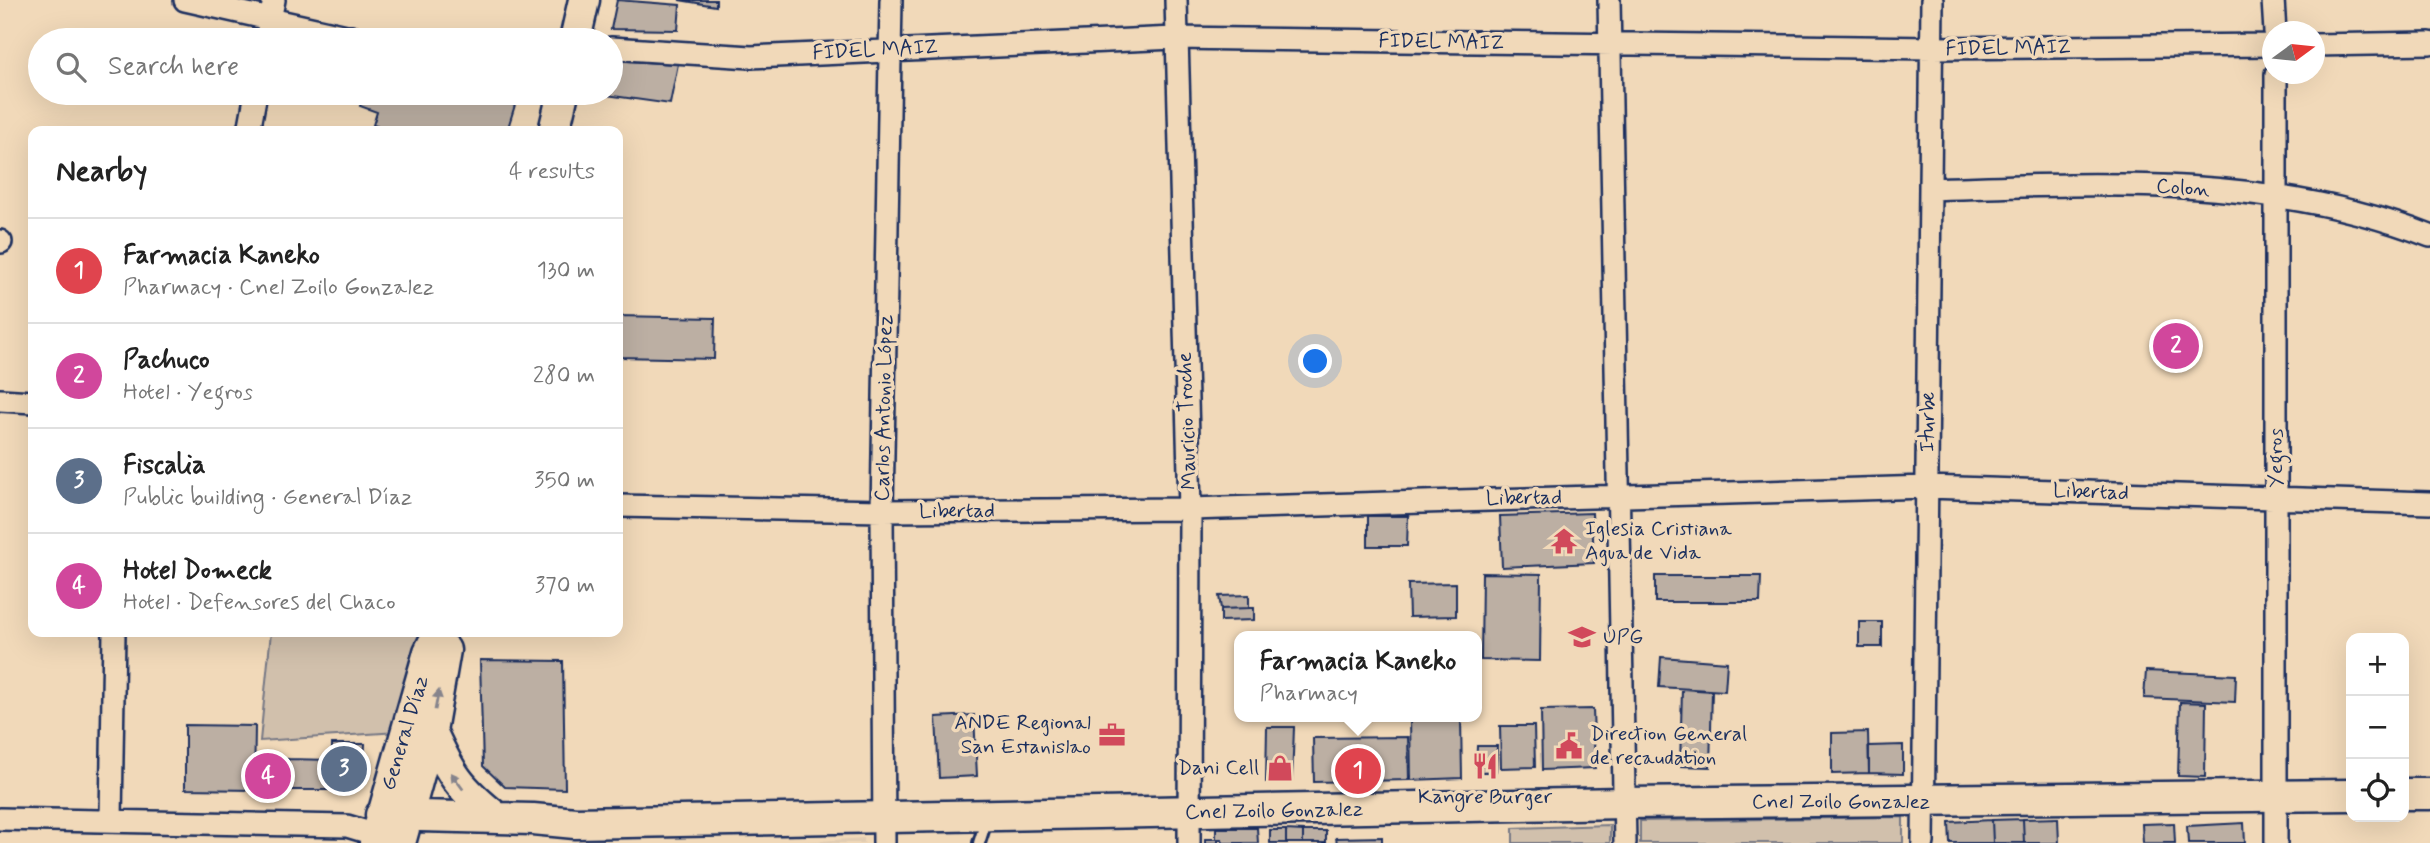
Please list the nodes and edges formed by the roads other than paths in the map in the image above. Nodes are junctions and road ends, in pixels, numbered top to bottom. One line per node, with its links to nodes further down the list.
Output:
1 (185, 0): 8 (street)
2 (584, 0): 11 (main road)
3 (891, 0): 19 (street, Carlos Antonio López)
4 (1176, 0): 12 (street, Mauricio Troche)
5 (1609, 0): 14 (street)
6 (1933, 0): 17 (street, Iturbe)
7 (2273, 0): 9 (street)
8 (270, 20): 10 (street)
9 (2274, 21)
10 (308, 28)
11 (578, 28)
12 (1175, 38): 14 (street, FIDEL MAIZ); 19 (street, FIDEL MAIZ); 35 (street, Mauricio Troche)
13 (2430, 43): 16 (street)
14 (1608, 44): 17 (street, FIDEL MAIZ); 31 (street)
15 (2262, 45): 17 (street, FIDEL MAIZ)
16 (2325, 45)
17 (1932, 48): 25 (street, Iturbe)
18 (623, 49): 19 (street, FIDEL MAIZ)
19 (892, 49): 36 (street, Carlos Antonio López)
20 (2276, 84): 26 (street, Yegros)
21 (254, 105): 23 (street)
22 (560, 105): 24 (main road)
23 (250, 126)
24 (555, 126)
25 (1930, 189): 26 (street, Colon); 30 (street, Iturbe)
26 (2276, 196): 27 (street, Colon); 32 (street, Yegros)
27 (2430, 236)
28 (0, 400): 29 (street)
29 (28, 402)
30 (1927, 487): 31 (street, Libertad); 32 (street, Libertad); 45 (street, Iturbe)
31 (1618, 497): 35 (street, Libertad); 46 (street)
32 (2276, 498): 33 (street, Libertad); 44 (street, Yegros)
33 (2430, 503)
34 (623, 506): 36 (street, Libertad)
35 (1190, 509): 36 (street, Libertad); 47 (street, Mauricio Troche)
36 (882, 511): 53 (street, Carlos Antonio López)
37 (114, 637): 50 (street)
38 (439, 637): 54 (main road, General Díaz)
39 (443, 637): 40 (main road, General Díaz, one-way to 39)
40 (431, 732): 48 (main road, one-way to 40); 54 (main road, General Díaz)
41 (2409, 794): 42 (main road)
42 (2430, 794)
43 (2346, 795): 44 (main road, Cnel Zoilo Gonzalez)
44 (2274, 796): 45 (main road, Cnel Zoilo Gonzalez); 59 (street, Yegros)
45 (1922, 801): 46 (main road, Cnel Zoilo Gonzalez); 58 (street, Iturbe)
46 (1625, 803): 47 (main road, Cnel Zoilo Gonzalez); 57 (street)
47 (1189, 813): 52 (main road, Cnel Zoilo Gonzalez); 56 (street, Mauricio Troche)
48 (497, 818): 51 (main road, Cnel Zoilo Gonzalez); 54 (main road, Cnel Zoilo Gonzalez)
49 (0, 819): 50 (street)
50 (111, 819): 55 (street)
51 (575, 823): 53 (main road, Cnel Zoilo Gonzalez); 54 (main road, Cnel Zoilo Gonzalez)
52 (983, 829): 53 (main road, Cnel Zoilo Gonzalez)
53 (884, 830)
54 (391, 831): 55 (street)
55 (172, 833)
56 (1189, 843)
57 (1625, 843)
58 (1923, 843)
59 (2276, 843)

